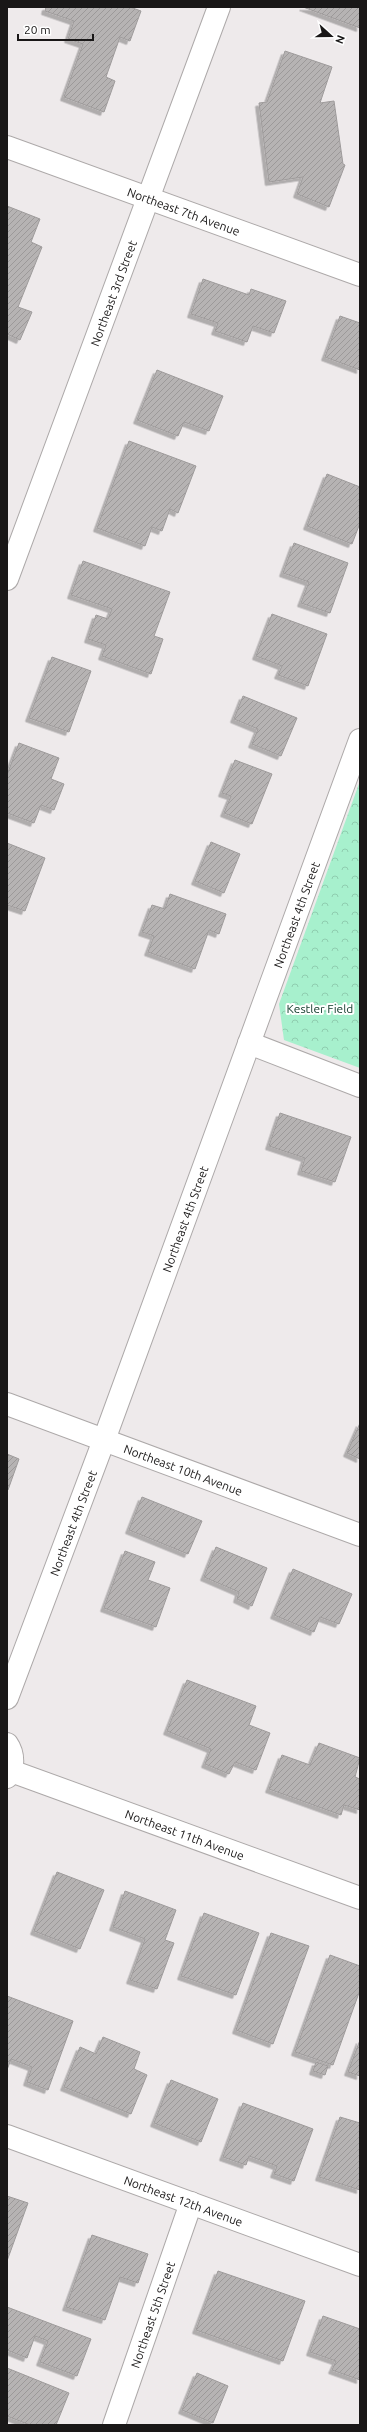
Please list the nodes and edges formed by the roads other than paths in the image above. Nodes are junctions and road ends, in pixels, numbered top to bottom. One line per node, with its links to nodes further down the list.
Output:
1 (218, 7): 3 (street, Northeast 3rd Street)
2 (7, 147): 3 (street, Northeast 7th Avenue)
3 (148, 198): 4 (street, Northeast 7th Avenue); 5 (street, Northeast 3rd Street)
4 (360, 275)
5 (7, 579)
6 (360, 740): 7 (street, Northeast 4th Street)
7 (249, 1043): 8 (street); 10 (street, Northeast 4th Street)
8 (360, 1086)
9 (7, 1404): 10 (street, Northeast 10th Avenue)
10 (104, 1440): 11 (street, Northeast 10th Avenue); 12 (street, Northeast 4th Street)
11 (360, 1535)
12 (7, 1698)
13 (7, 1744): 14 (street)
14 (9, 1774): 15 (street, Northeast 11th Avenue)
15 (360, 1898)
16 (7, 2136): 17 (street, Northeast 12th Avenue)
17 (191, 2203): 18 (street, Northeast 12th Avenue); 19 (street, Northeast 5th Street)
18 (360, 2265)
19 (114, 2425)

